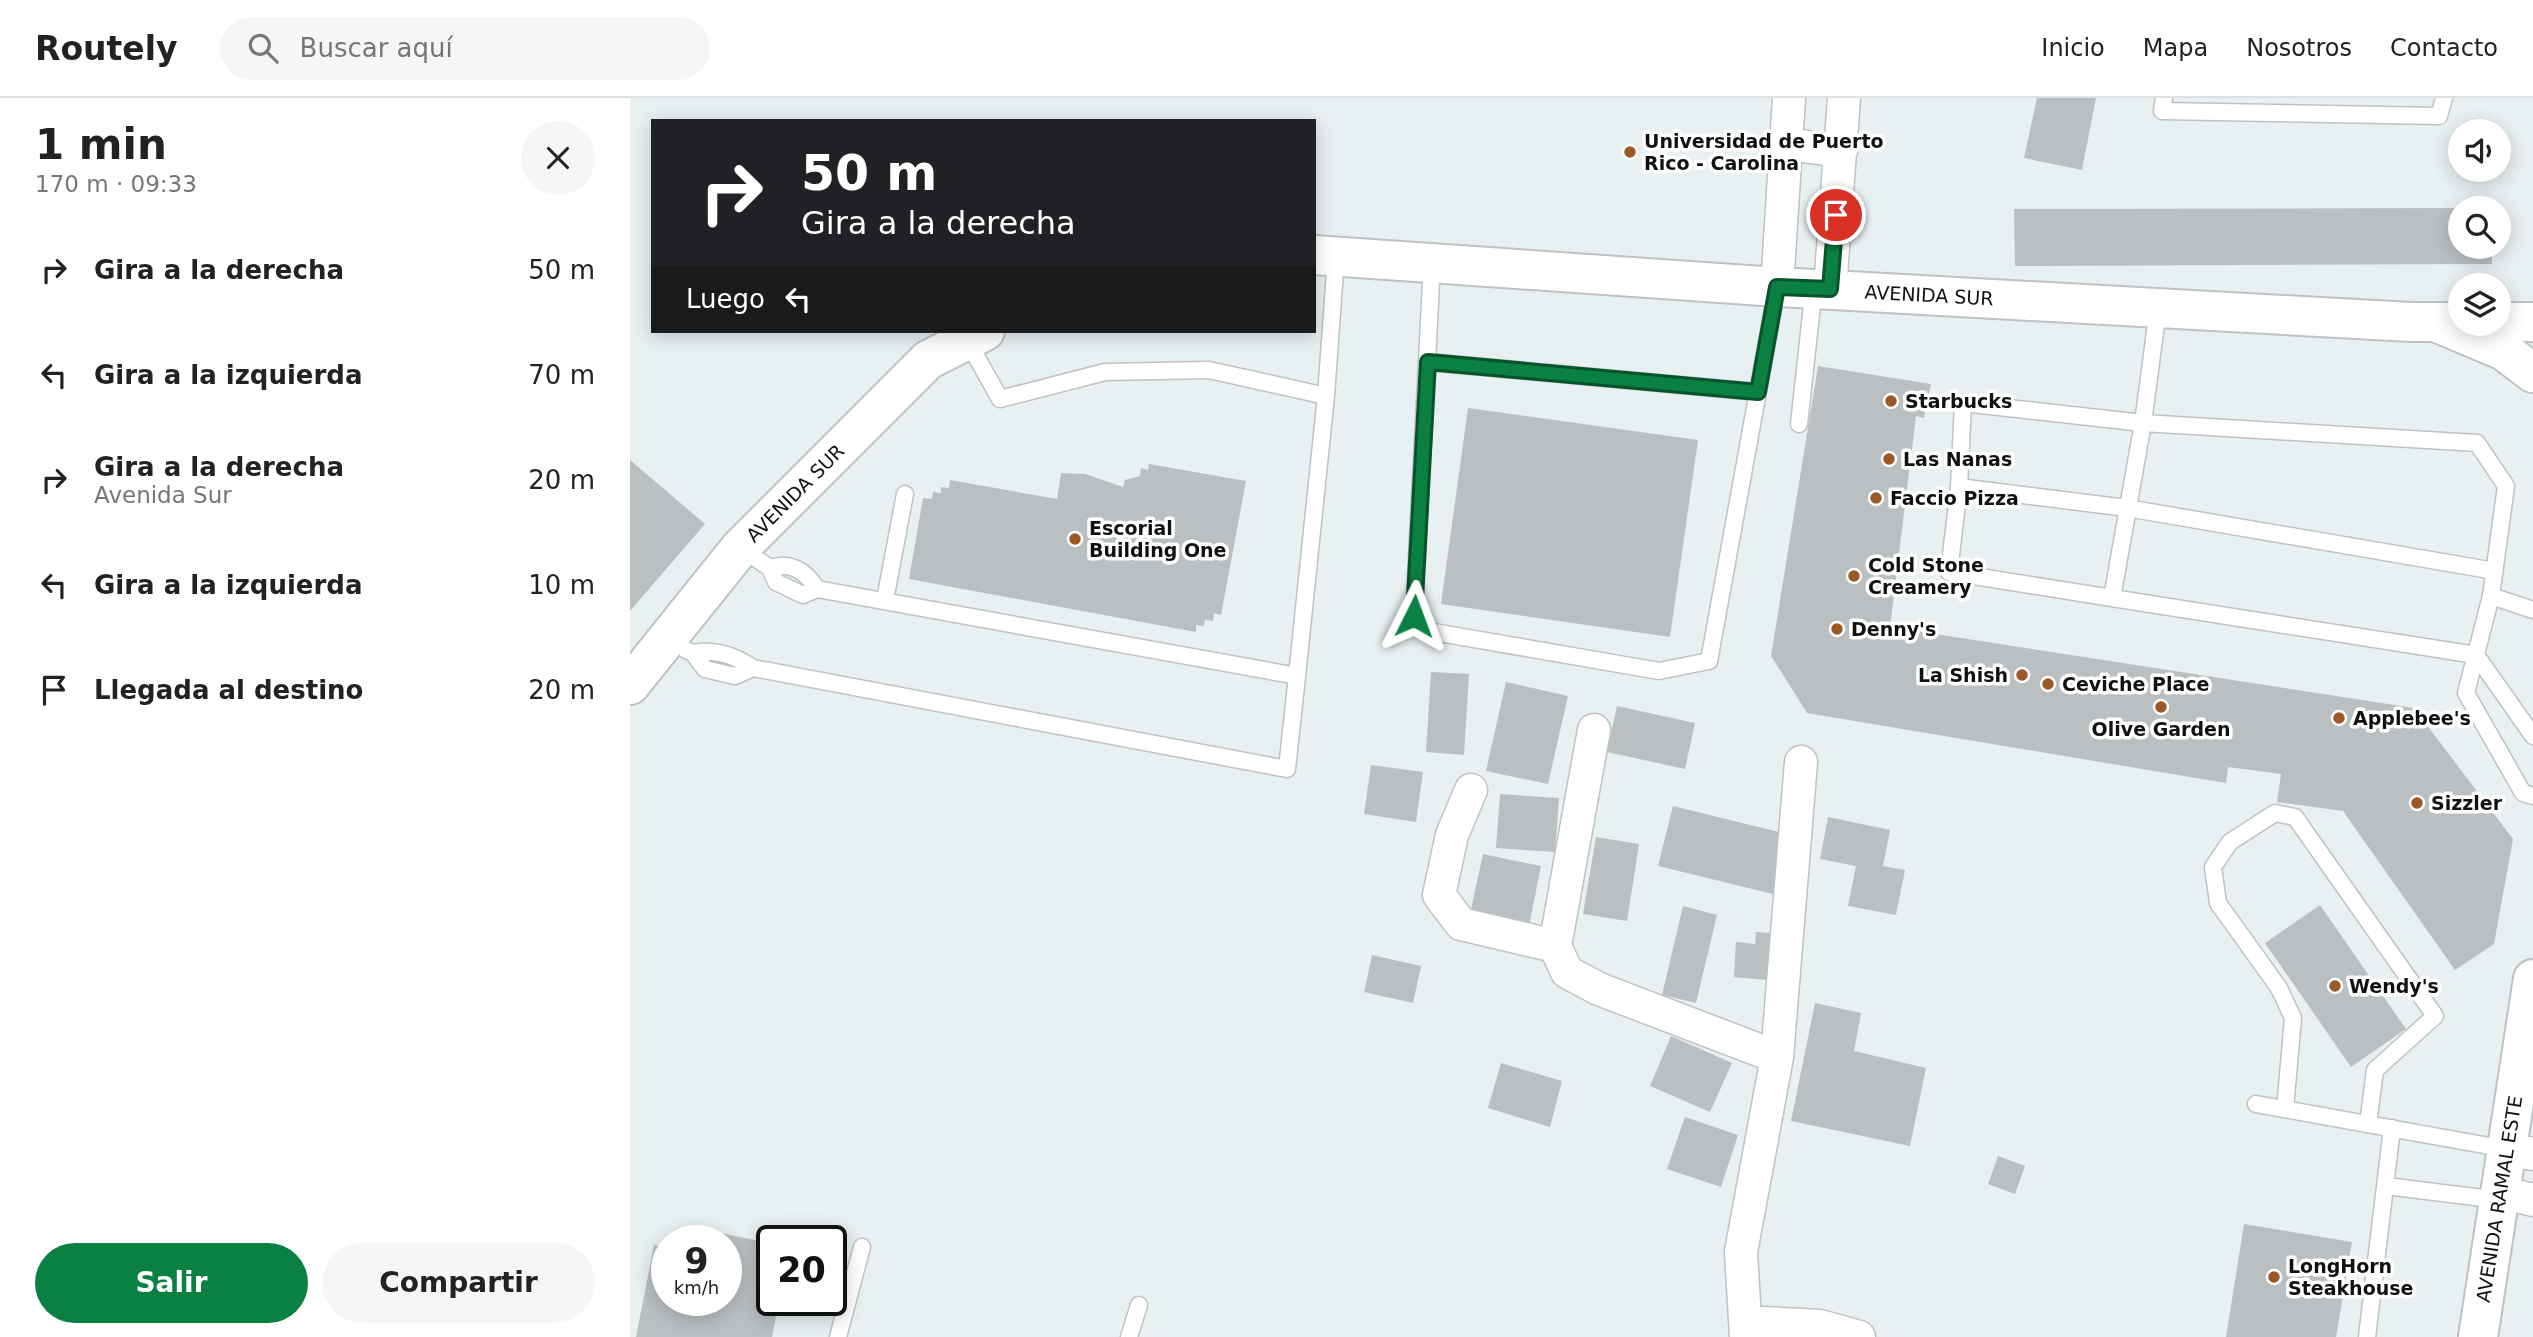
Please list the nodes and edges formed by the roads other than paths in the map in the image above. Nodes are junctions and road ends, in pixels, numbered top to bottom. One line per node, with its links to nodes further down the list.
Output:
1 (1789, 98): 5 (street)
2 (1844, 98): 6 (street)
3 (2164, 98): 4 (lane)
4 (2444, 98)
5 (1786, 144): 6 (street); 9 (street)
6 (1840, 151): 10 (street)
7 (1325, 256): 8 (street, AVENIDA SUR); 20 (lane)
8 (1432, 263): 9 (street, AVENIDA SUR); 17 (lane)
9 (1777, 287): 10 (street, AVENIDA SUR); 19 (lane)
10 (1822, 288): 11 (street, AVENIDA SUR); 22 (lane)
11 (2158, 309): 12 (street, AVENIDA SUR); 21 (lane)
12 (2448, 322)
13 (2511, 322): 14 (street)
14 (2533, 322)
15 (976, 335): 20 (lane); 26 (street, AVENIDA SUR)
16 (2475, 336): 18 (street)
17 (1428, 362): 19 (lane); 19 (lane)
18 (2533, 373)
19 (1758, 392)
20 (1326, 396): 34 (lane)
21 (2143, 423): 23 (lane); 25 (lane); 27 (lane)
22 (1799, 424)
23 (1959, 487): 25 (lane); 29 (lane)
24 (905, 494): 30 (lane)
25 (2127, 508): 27 (lane); 29 (lane)
26 (755, 558): 30 (lane); 32 (street, AVENIDA SUR)
27 (2495, 571): 28 (lane)
28 (2491, 596): 31 (lane); 33 (lane)
29 (2112, 598): 33 (lane)
30 (885, 600): 34 (lane)
31 (2533, 610)
32 (679, 647): 34 (lane); 35 (street, AVENIDA SUR)
33 (2476, 655): 37 (lane); 40 (lane)
34 (1297, 676)
35 (630, 685)
36 (1594, 730): 41 (street)
37 (2533, 736)
38 (1801, 762): 43 (street)
39 (1471, 790): 41 (street)
40 (2533, 796)
41 (1555, 946): 43 (street)
42 (2533, 979): 48 (street, AVENIDA RAMAL ESTE)
43 (1777, 1057): 53 (street)
44 (2256, 1104): 45 (lane)
45 (2285, 1109): 46 (lane); 46 (lane)
46 (2368, 1124): 47 (lane)
47 (2392, 1128): 48 (lane); 49 (lane)
48 (2519, 1151): 50 (street, AVENIDA RAMAL ESTE)
49 (2386, 1186): 50 (lane); 57 (lane)
50 (2510, 1197): 58 (street, AVENIDA RAMAL ESTE)
51 (862, 1247): 54 (lane)
52 (1139, 1305): 55 (lane)
53 (1745, 1329): 56 (street)
54 (838, 1337)
55 (1129, 1337)
56 (1859, 1337)
57 (2367, 1337)
58 (2478, 1337)

